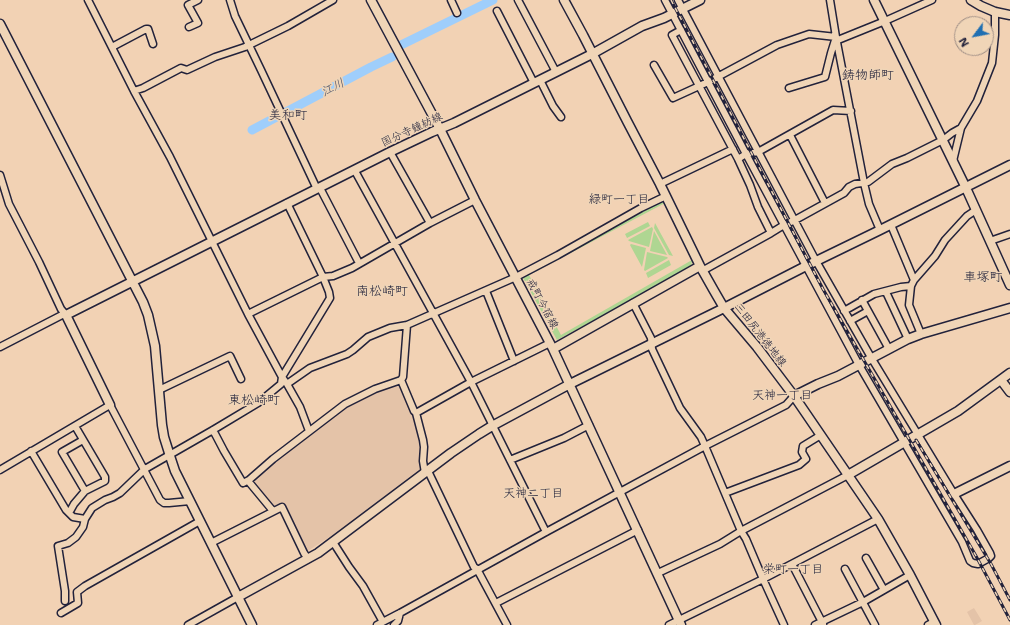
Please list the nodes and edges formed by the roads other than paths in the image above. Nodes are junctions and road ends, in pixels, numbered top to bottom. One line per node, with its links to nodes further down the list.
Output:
1 (88, 0): 30 (street)
2 (198, 0): 16 (street)
3 (230, 0): 29 (street)
4 (333, 0): 29 (street)
5 (371, 0): 43 (street, 戒町今宿線)
6 (451, 0): 20 (street)
7 (518, 0): 33 (street)
8 (564, 0): 31 (street)
9 (665, 0): 21 (street)
10 (678, 0): 17 (street)
11 (700, 0): 17 (street, 国分寺鐘紡線)
12 (830, 0): 27 (street)
13 (874, 0): 23 (street)
14 (932, 0): 23 (street)
15 (971, 0): 19 (street)
16 (191, 2): 25 (street)
17 (683, 9): 21 (street, 国分寺鐘紡線); 34 (street)
18 (497, 11): 35 (street)
19 (995, 12): 22 (street); 42 (street)
20 (457, 13)
21 (672, 14): 26 (street); 31 (street, 国分寺鐘紡線)
22 (1010, 15)
23 (885, 21): 27 (street); 45 (street)
24 (0, 24): 80 (street)
25 (189, 27)
26 (680, 30): 36 (street); 37 (street)
27 (837, 38): 34 (street); 38 (street); 40 (street)
28 (153, 44): 30 (street)
29 (249, 45): 39 (street); 58 (street)
30 (112, 47): 39 (street)
31 (592, 54): 33 (street, 国分寺鐘紡線); 56 (street)
32 (654, 65): 37 (street)
33 (556, 72): 35 (street, 国分寺鐘紡線)
34 (718, 76): 36 (street); 48 (street)
35 (537, 81): 41 (street); 43 (street, 国分寺鐘紡線)
36 (708, 82): 37 (street); 49 (street)
37 (699, 86): 46 (street)
38 (789, 88)
39 (134, 91): 72 (street)
40 (850, 111): 44 (street); 55 (street)
41 (561, 117)
42 (962, 128): 45 (street); 51 (street)
43 (440, 129): 47 (street, 国分寺鐘紡線); 60 (street, 戒町今宿線)
44 (790, 135): 48 (street); 62 (street)
45 (943, 140): 51 (street); 55 (street)
46 (733, 149): 50 (street); 56 (street)
47 (390, 152): 53 (street, 国分寺鐘紡線); 65 (street)
48 (758, 152): 49 (street); 64 (street)
49 (746, 154): 50 (street); 66 (street)
50 (738, 159): 69 (street)
51 (953, 161): 57 (street)
52 (1010, 165): 57 (street, 三田尻港徳地線)
53 (355, 171): 58 (street, 国分寺鐘紡線); 73 (street)
54 (0, 175): 93 (street)
55 (864, 183): 62 (street); 68 (street)
56 (660, 184): 59 (street)
57 (966, 188): 63 (street); 67 (street, 三田尻港徳地線)
58 (318, 189): 61 (street, 国分寺鐘紡線); 75 (street)
59 (666, 196): 77 (street); 78 (street)
60 (475, 200): 65 (street); 78 (street, 戒町今宿線)
61 (287, 203): 72 (street, 国分寺鐘紡線); 79 (street)
62 (825, 203): 64 (street)
63 (976, 210): 71 (street); 81 (street)
64 (795, 220): 66 (street); 74 (street)
65 (430, 223): 73 (street)
66 (784, 225): 69 (street); 76 (street)
67 (891, 225): 68 (street, 三田尻港徳地線); 81 (street)
68 (880, 230): 74 (street, 三田尻港徳地線)
69 (771, 233): 77 (street)
70 (1010, 234): 71 (street)
71 (990, 241): 82 (street)
72 (212, 242): 80 (street, 国分寺鐘紡線); 91 (street)
73 (394, 243): 75 (street); 92 (street)
74 (816, 261): 76 (street, 三田尻港徳地線); 89 (street)
75 (360, 263): 79 (street)
76 (806, 266): 87 (street, 三田尻港徳地線); 104 (street)
77 (701, 268): 86 (street); 87 (street)
78 (516, 277): 83 (street); 99 (street, 戒町今宿線)
79 (323, 278): 91 (street); 106 (street)
80 (133, 281): 93 (street, 国分寺鐘紡線); 113 (street)
81 (912, 283): 84 (street); 96 (street)
82 (1010, 285)
83 (486, 291): 92 (street); 103 (street)
84 (886, 292): 85 (street); 97 (street)
85 (862, 300): 89 (street); 90 (street)
86 (633, 303): 98 (street); 99 (street)
87 (724, 308): 98 (street); 115 (street, 三田尻港徳地線)
88 (1010, 308): 96 (street)
89 (844, 310): 94 (street)
90 (868, 312): 94 (street); 101 (street)
91 (248, 314): 106 (street)
92 (434, 314): 95 (street); 110 (street)
93 (66, 315): 100 (street); 116 (street)
94 (850, 321): 102 (street)
95 (407, 325): 108 (street); 111 (street)
96 (921, 334): 97 (street)
97 (908, 339): 101 (street)
98 (652, 343): 112 (street); 127 (street)
99 (552, 346): 103 (street); 112 (street, 戒町今宿線)
100 (0, 347)
101 (889, 349): 102 (street)
102 (872, 358): 104 (street); 123 (street)
103 (514, 361): 110 (street)
104 (859, 365): 115 (street); 126 (street)
105 (1010, 373): 109 (street)
106 (282, 377): 111 (street); 121 (street)
107 (241, 379): 113 (street)
108 (401, 380): 117 (street); 122 (street)
109 (1001, 380): 114 (street); 123 (street)
110 (471, 382): 117 (street); 119 (street)
111 (287, 384): 122 (street)
112 (570, 384): 119 (street); 120 (street, 戒町今宿線)
113 (159, 390): 129 (street)
114 (1010, 392)
115 (794, 396): 124 (street, 三田尻港徳地線); 127 (street)
116 (110, 405): 118 (street); 132 (street)
117 (416, 413): 134 (street)
118 (75, 426): 125 (street); 128 (street)
119 (492, 426): 130 (street); 134 (street)
120 (589, 426): 130 (street); 138 (street, 戒町今宿線)
121 (213, 430): 129 (street); 136 (street)
122 (309, 431): 136 (street)
123 (918, 434): 126 (street); 140 (street)
124 (821, 435): 135 (street, 三田尻港徳地線); 139 (street)
125 (83, 440): 137 (street); 137 (street)
126 (904, 442): 135 (street); 140 (street)
127 (705, 446): 138 (street); 139 (street)
128 (31, 451): 133 (street); 143 (street)
129 (170, 456): 132 (street); 141 (street)
130 (510, 460): 149 (street)
131 (1010, 466): 140 (street)
132 (145, 469): 141 (street); 144 (street)
133 (0, 470)
134 (427, 472): 150 (street); 155 (street)
135 (848, 475): 145 (street, 三田尻港徳地線); 148 (street)
136 (249, 480): 142 (street)
137 (85, 491): 143 (street)
138 (620, 492): 147 (street, 戒町今宿線); 149 (street)
139 (725, 493): 148 (street)
140 (954, 494)
141 (190, 500): 146 (street)
142 (273, 511): 151 (street); 153 (street)
143 (69, 513): 144 (street)
144 (85, 519): 162 (street)
145 (878, 519): 154 (street); 158 (street, 三田尻港徳地線)
146 (200, 521): 151 (street); 166 (street)
147 (638, 530): 157 (street, 戒町今宿線); 164 (street)
148 (741, 531): 157 (street); 159 (street)
149 (546, 532): 155 (street)
150 (333, 542): 153 (street); 169 (street)
151 (211, 543): 161 (street)
152 (866, 558): 160 (street)
153 (308, 559): 161 (street)
154 (792, 564): 159 (street); 168 (street)
155 (477, 569): 164 (street); 165 (street)
156 (845, 569): 163 (street)
157 (658, 573): 167 (street, 戒町今宿線)
158 (910, 575): 160 (street); 170 (street, 三田尻港徳地線)
159 (763, 579): 167 (street); 176 (street)
160 (884, 590): 163 (street)
161 (238, 597): 171 (street); 172 (street)
162 (65, 601)
163 (863, 602): 168 (street); 178 (street)
164 (496, 603): 174 (street)
165 (400, 613): 169 (street); 173 (street)
166 (61, 614)
167 (680, 622): 175 (street)
168 (823, 623): 177 (street)
169 (380, 624)
170 (932, 624)
171 (188, 625)
172 (252, 625)
173 (394, 625)
174 (507, 625)
175 (669, 625)
176 (784, 625)
177 (815, 625)
178 (875, 625)

